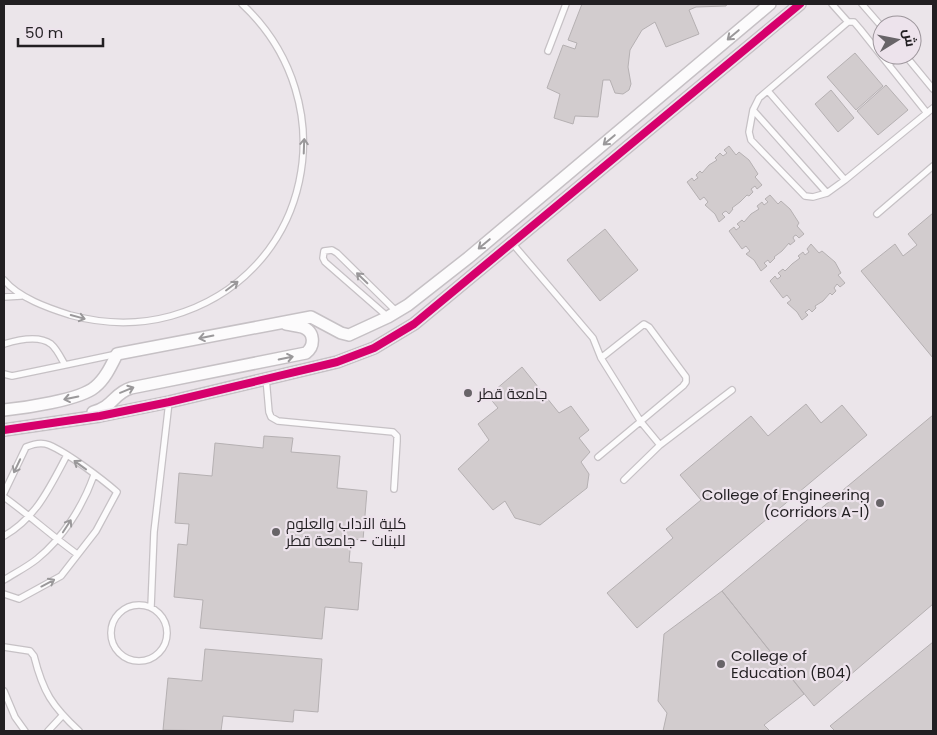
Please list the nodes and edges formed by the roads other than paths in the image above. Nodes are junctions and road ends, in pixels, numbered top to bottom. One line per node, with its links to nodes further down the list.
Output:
1 (242, 4): 26 (lane, one-way to 1)
2 (566, 4): 10 (lane)
3 (770, 4): 23 (street, one-way to 23)
4 (800, 4): 22 (street)
5 (832, 4): 8 (lane)
6 (862, 4): 7 (lane)
7 (872, 16)
8 (848, 22): 9 (lane); 14 (lane)
9 (872, 44)
10 (548, 51)
11 (890, 65): 17 (lane)
12 (913, 65): 13 (lane)
13 (933, 88)
14 (768, 90): 16 (lane); 19 (lane)
15 (933, 108): 17 (lane)
16 (753, 110): 20 (lane); 20 (lane)
17 (927, 112): 19 (lane)
18 (933, 166): 21 (lane)
19 (845, 180): 20 (lane)
20 (827, 193)
21 (877, 214)
22 (512, 242): 24 (street); 32 (lane)
23 (468, 258): 24 (street); 28 (street)
24 (478, 271): 35 (street)
25 (4, 280): 26 (lane)
26 (26, 296): 27 (lane)
27 (4, 297)
28 (392, 315): 28 (lane, one-way to 28); 29 (street)
29 (282, 323): 31 (street, one-way to 31); 39 (street, one-way to 29)
30 (4, 344): 33 (lane)
31 (117, 354): 33 (lane); 38 (street, one-way to 38)
32 (601, 358): 40 (lane); 40 (lane)
33 (65, 365): 34 (lane)
34 (4, 374)
35 (266, 378): 37 (street); 47 (lane)
36 (732, 390): 42 (lane)
37 (169, 402): 39 (street); 56 (lane)
38 (4, 410)
39 (71, 421): 41 (street)
40 (640, 422): 42 (lane); 44 (lane)
41 (4, 430)
42 (660, 446): 46 (lane)
43 (66, 455): 45 (lane, one-way to 43); 48 (lane, one-way to 48); 50 (lane)
44 (598, 457)
45 (94, 475): 52 (lane, one-way to 45); 53 (lane)
46 (624, 480)
47 (394, 489)
48 (4, 492)
49 (4, 497): 50 (lane)
50 (29, 515): 51 (lane); 52 (lane)
51 (4, 536)
52 (57, 539): 53 (lane); 54 (lane)
53 (77, 554): 55 (lane, one-way to 53)
54 (4, 580)
55 (4, 594)
56 (151, 607): 56 (lane)
57 (4, 647): 59 (lane)
58 (4, 691): 60 (lane)
59 (62, 716): 61 (lane); 62 (lane)
60 (25, 731)
61 (48, 731)
62 (79, 731)

